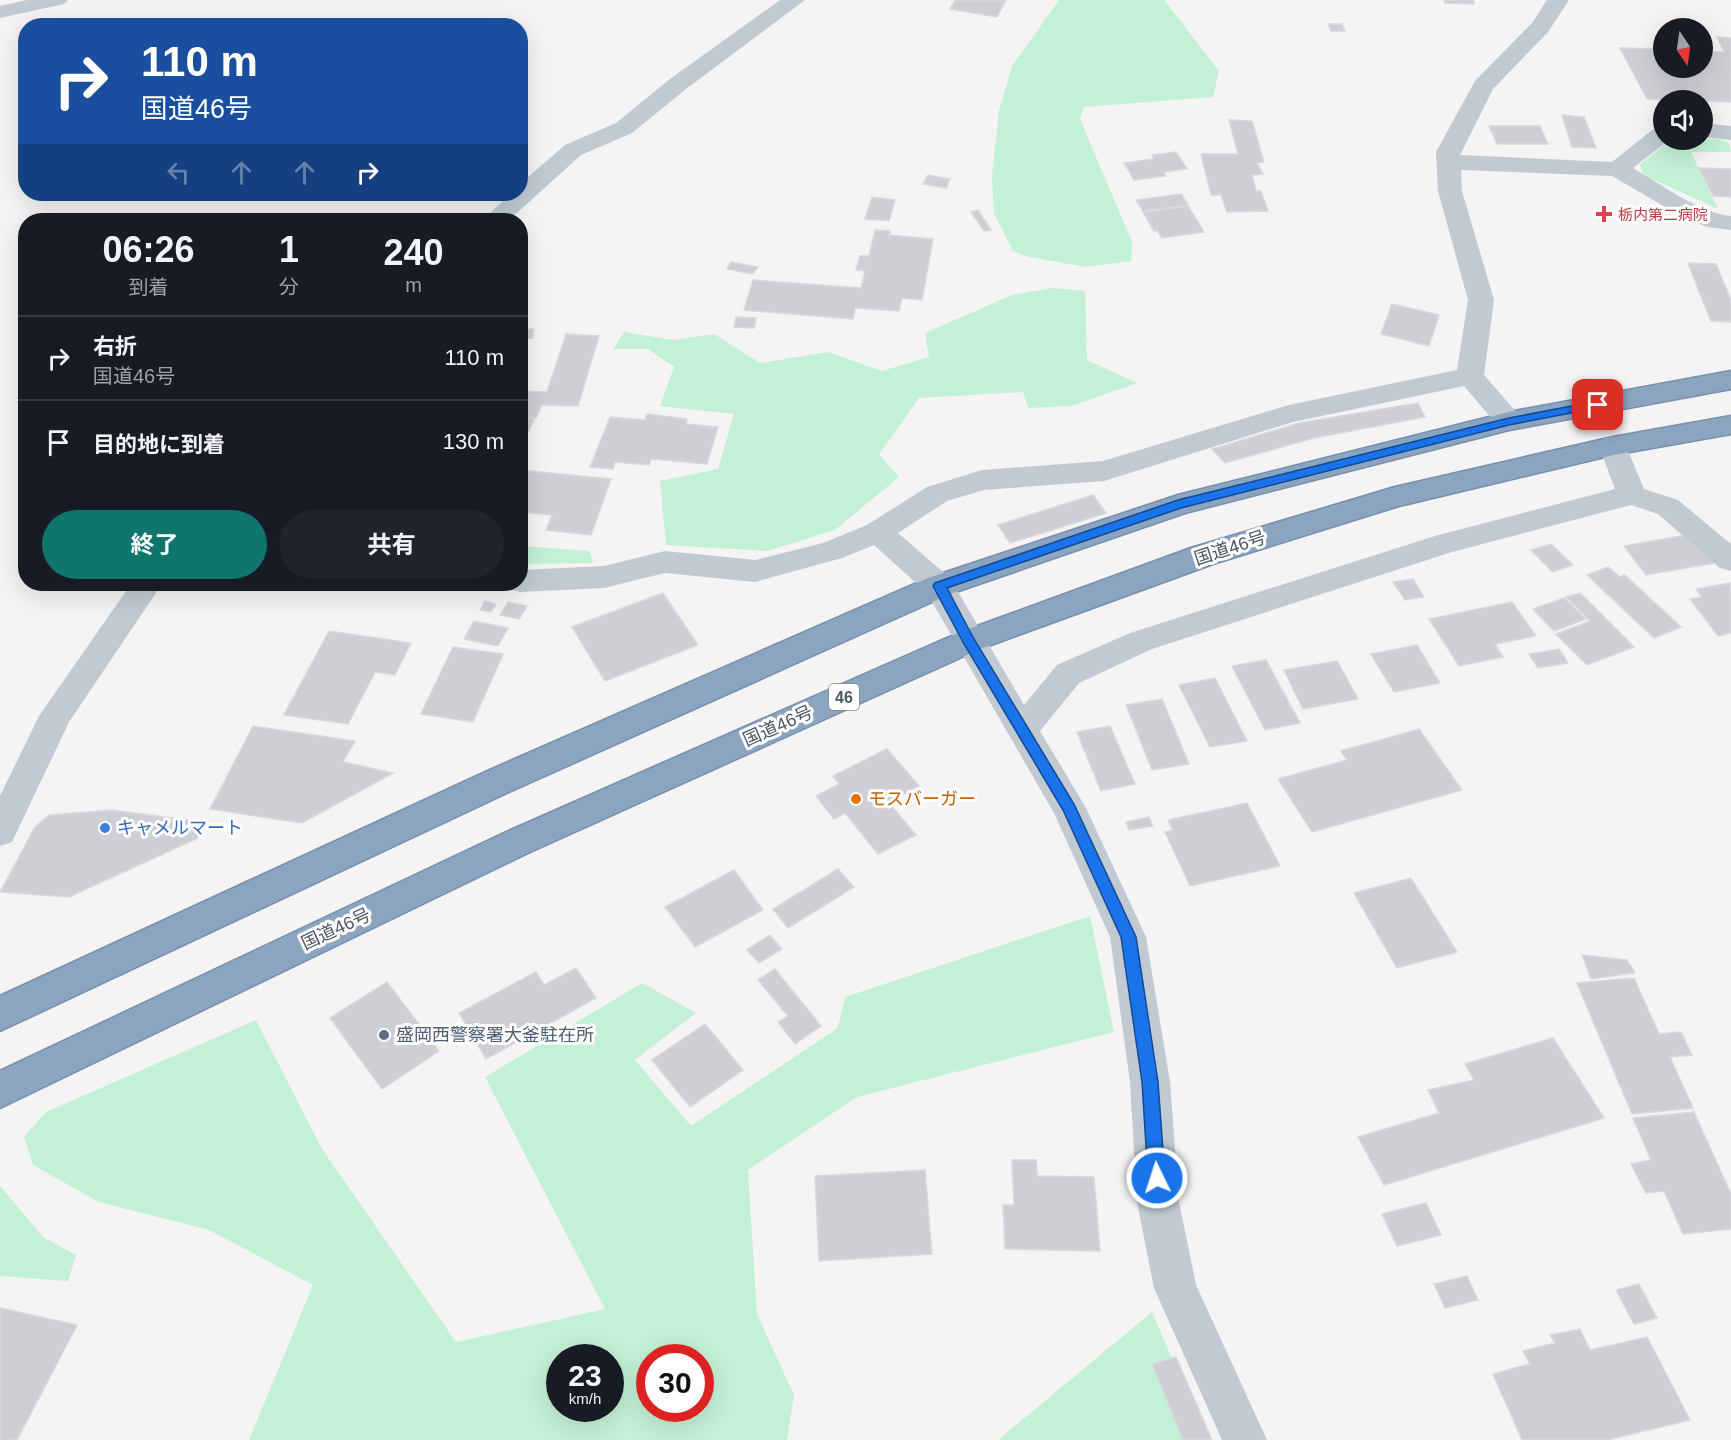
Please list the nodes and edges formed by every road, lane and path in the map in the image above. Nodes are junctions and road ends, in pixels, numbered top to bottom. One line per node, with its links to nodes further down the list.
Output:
1 (57, 0): 4 (street)
2 (794, 0): 10 (street)
3 (1558, 0): 8 (street)
4 (0, 12)
5 (1713, 132): 6 (street)
6 (1731, 134)
7 (1653, 141): 9 (street)
8 (1449, 162): 9 (street); 14 (street)
9 (1617, 169): 13 (street)
10 (528, 190)
11 (516, 201): 12 (street)
12 (503, 213)
13 (1731, 223)
14 (1470, 376): 16 (street); 20 (street)
15 (1731, 380): 16 (highway)
16 (1509, 421): 23 (highway)
17 (1731, 425): 18 (highway, 国道46号 / 46)
18 (1612, 446): 19 (street); 25 (highway, 国道46号 / 46)
19 (1632, 495): 21 (street); 26 (street)
20 (878, 532): 22 (street); 23 (street)
21 (1731, 560)
22 (528, 581)
23 (939, 586): 25 (street); 28 (highway)
24 (142, 591): 27 (street)
25 (969, 641): 26 (street); 29 (highway, 国道46号 / 46)
26 (1022, 730): 30 (street)
27 (0, 832)
28 (0, 1014)
29 (0, 1090)
30 (1245, 1440)

